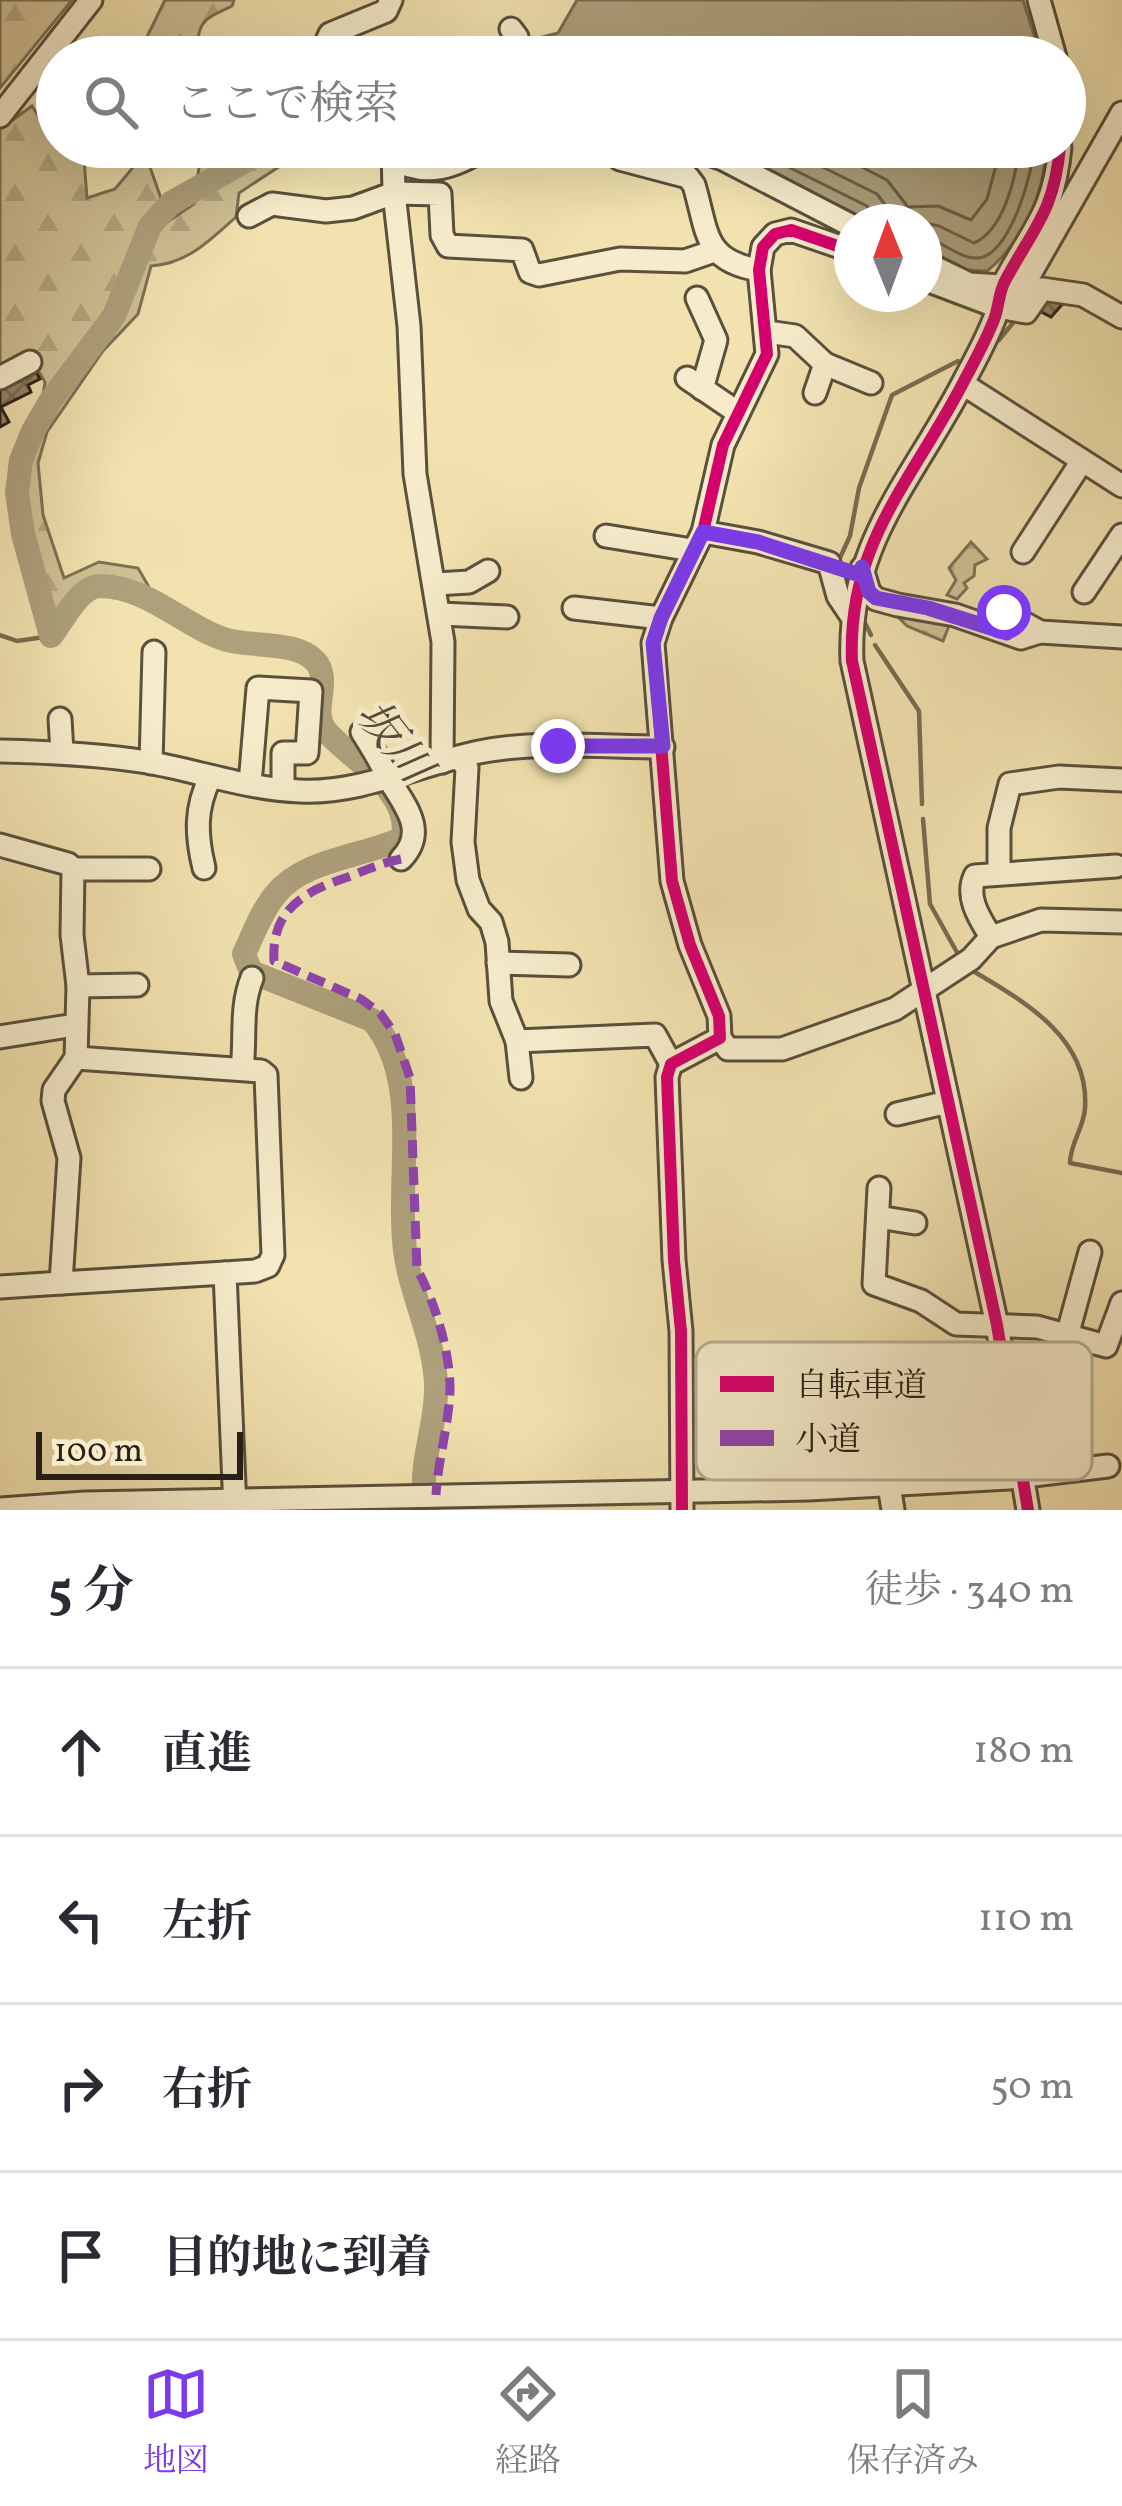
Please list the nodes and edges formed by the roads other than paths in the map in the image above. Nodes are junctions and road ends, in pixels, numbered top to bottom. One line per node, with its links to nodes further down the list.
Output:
1 (91, 0): 5 (street)
2 (391, 0): 6 (street)
3 (1039, 0): 8 (street)
4 (511, 29): 7 (street)
5 (63, 36)
6 (329, 36)
7 (516, 36)
8 (1048, 36)
9 (36, 70): 11 (street)
10 (1122, 113): 12 (street)
11 (0, 116)
12 (1114, 143): 28 (street)
13 (393, 168): 19 (street)
14 (409, 168): 15 (street)
15 (447, 168)
16 (654, 168): 23 (street)
17 (740, 168): 21 (street)
18 (1058, 168): 28 (street)
19 (394, 193): 20 (street); 23 (street); 47 (street)
20 (249, 216)
21 (834, 217)
22 (834, 245): 24 (street)
23 (714, 251): 24 (street)
24 (759, 270): 30 (street)
25 (942, 271): 28 (street)
26 (942, 284): 28 (street)
27 (697, 298): 37 (street)
28 (1003, 301): 29 (street); 35 (street)
29 (1122, 317)
30 (767, 332): 32 (street); 37 (street)
31 (30, 362): 33 (street)
32 (825, 364): 34 (street); 36 (street)
33 (0, 378)
34 (871, 383)
35 (963, 384): 38 (street); 46 (street)
36 (815, 393)
37 (737, 412): 42 (street)
38 (1082, 461): 39 (street); 43 (street)
39 (1120, 480)
40 (1122, 535): 48 (street)
41 (606, 536): 42 (street)
42 (698, 541): 44 (street); 53 (street)
43 (1023, 552)
44 (829, 563): 46 (street); 52 (street)
45 (488, 571): 47 (street)
46 (861, 571): 52 (street); 54 (street)
47 (436, 584): 50 (street)
48 (1084, 592)
49 (574, 608): 53 (street)
50 (440, 614): 51 (street); 61 (street)
51 (507, 616)
52 (852, 617): 82 (street)
53 (661, 618): 58 (street)
54 (1122, 638)
55 (154, 652): 62 (street)
56 (60, 719): 60 (street)
57 (362, 732): 64 (street)
58 (663, 746): 61 (street); 87 (street)
59 (0, 751): 60 (street)
60 (62, 752): 62 (street)
61 (450, 759): 64 (street); 77 (street)
62 (151, 763): 63 (street)
63 (210, 778): 66 (street); 71 (street)
64 (379, 779): 67 (street); 69 (street)
65 (1122, 780): 74 (street)
66 (250, 784): 67 (street); 67 (street)
67 (283, 789)
68 (0, 845): 72 (street)
69 (401, 859)
70 (1116, 866): 74 (street)
71 (205, 868)
72 (73, 869): 73 (street); 81 (street)
73 (149, 869)
74 (1000, 873): 76 (street)
75 (1122, 922): 76 (street)
76 (991, 937): 82 (street)
77 (499, 963): 78 (street); 88 (street)
78 (568, 965)
79 (251, 977): 91 (street)
80 (137, 985): 81 (street)
81 (78, 986): 85 (street)
82 (925, 990): 83 (street); 84 (street)
83 (896, 1009): 84 (street); 87 (street)
84 (931, 1019): 93 (street)
85 (75, 1025): 86 (street); 89 (street)
86 (0, 1037)
87 (720, 1038): 90 (street)
88 (517, 1041): 90 (street); 92 (street)
89 (76, 1058): 91 (street); 100 (street)
90 (671, 1064): 113 (street)
91 (242, 1069): 99 (street)
92 (521, 1078)
93 (949, 1102): 94 (street); 103 (street)
94 (897, 1114)
95 (879, 1188): 96 (street)
96 (878, 1217): 97 (street); 103 (street)
97 (916, 1223)
98 (1090, 1252): 104 (street)
99 (225, 1273): 100 (street); 114 (street)
100 (62, 1283): 101 (street)
101 (0, 1287)
102 (1122, 1304): 107 (street)
103 (997, 1324): 104 (street); 105 (street)
104 (1066, 1336): 106 (street)
105 (1000, 1342)
106 (1090, 1342)
107 (1092, 1342)
108 (1108, 1466): 109 (street)
109 (1092, 1468)
110 (956, 1480): 112 (street)
111 (1023, 1480): 119 (street)
112 (889, 1485): 113 (street); 118 (street)
113 (681, 1500): 116 (street)
114 (235, 1505): 115 (street); 117 (street)
115 (330, 1505): 116 (street)
116 (371, 1505)
117 (0, 1509)
118 (893, 1510)
119 (1028, 1510)

